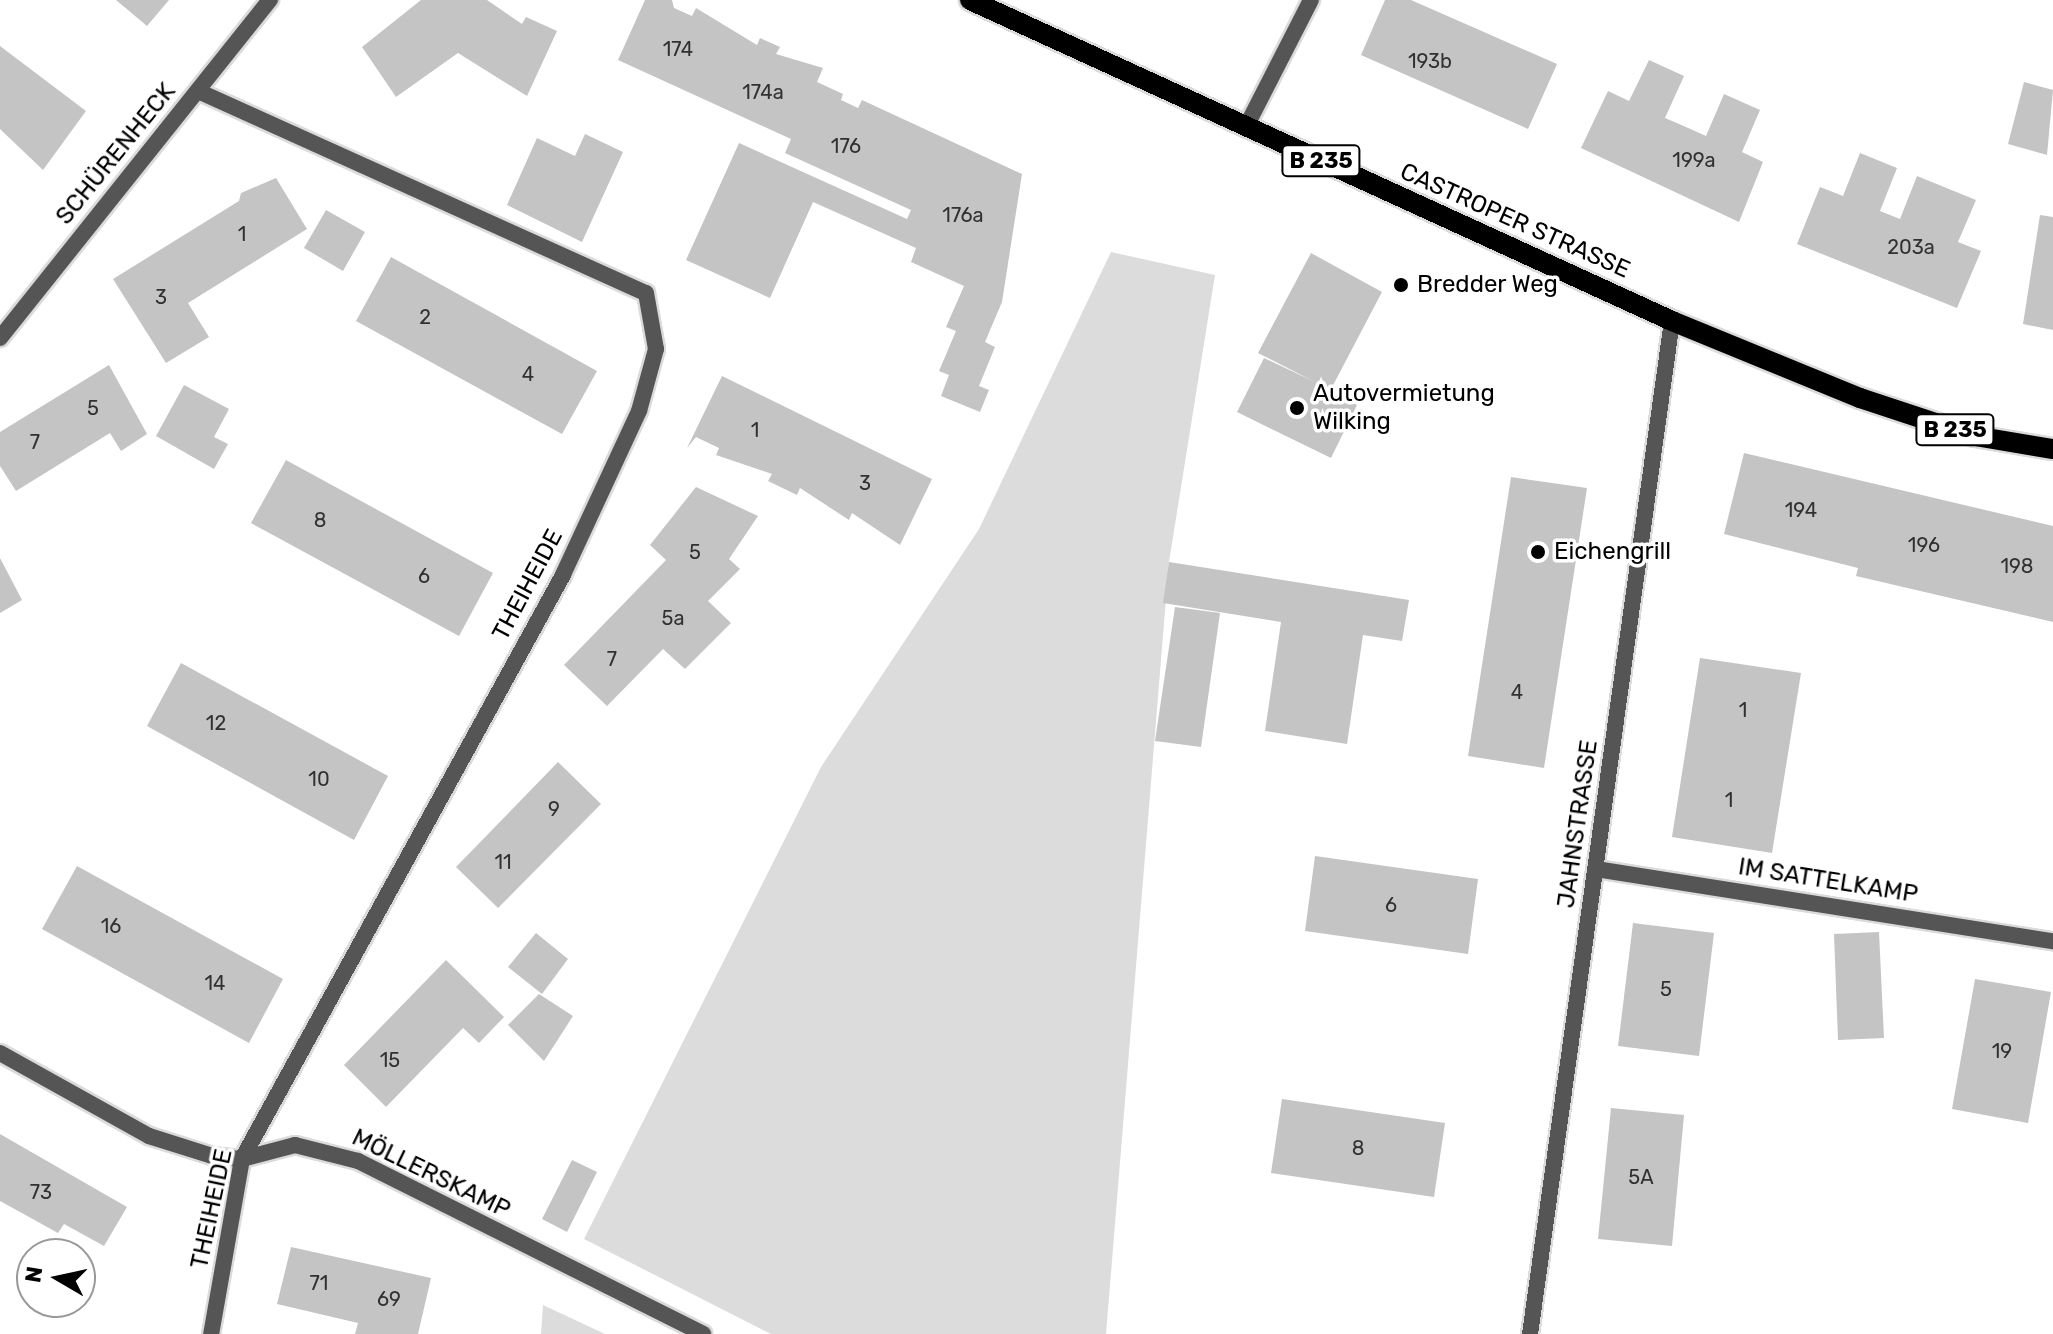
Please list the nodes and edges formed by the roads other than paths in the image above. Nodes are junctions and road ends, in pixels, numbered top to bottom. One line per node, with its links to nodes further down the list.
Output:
1 (270, 0): 4 (street, SCHÜRENHECK)
2 (970, 0): 5 (main road, CASTROPER STRASSE / B 235)
3 (1311, 0): 5 (street)
4 (198, 91): 7 (street, SCHÜRENHECK); 12 (street, THEIHEIDE)
5 (1247, 125): 6 (main road, CASTROPER STRASSE / B 235)
6 (1672, 321): 8 (main road, CASTROPER STRASSE / B 235); 9 (street, JAHNSTRASSE)
7 (0, 338)
8 (2053, 449)
9 (1596, 869): 10 (street, IM SATTELKAMP); 15 (street, JAHNSTRASSE)
10 (2053, 941)
11 (0, 1053): 12 (street, MÖLLERSKAMP)
12 (242, 1159): 13 (street, THEIHEIDE); 14 (street, MÖLLERSKAMP)
13 (211, 1334)
14 (703, 1334)
15 (1530, 1334)

